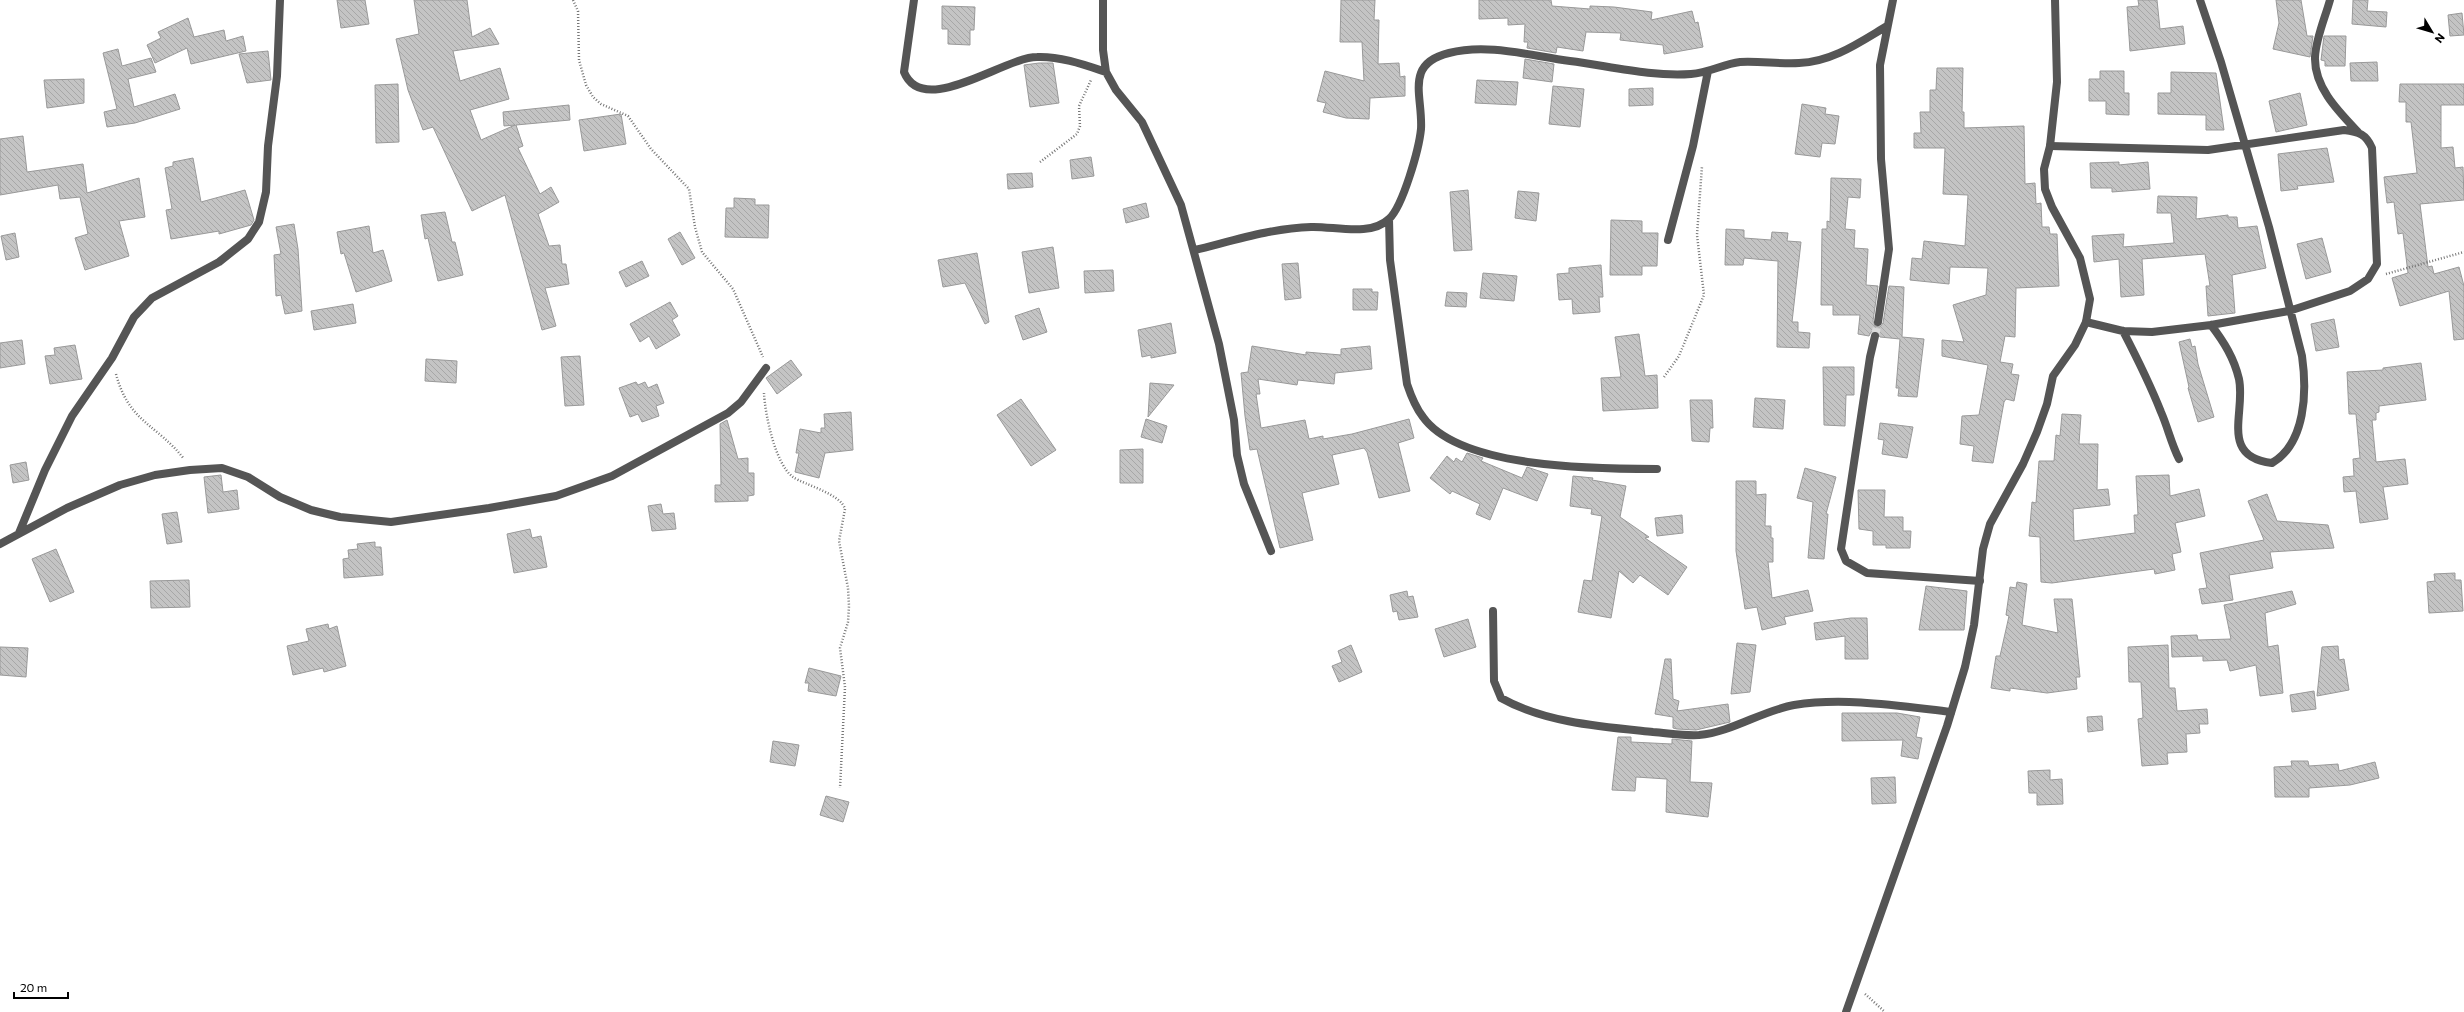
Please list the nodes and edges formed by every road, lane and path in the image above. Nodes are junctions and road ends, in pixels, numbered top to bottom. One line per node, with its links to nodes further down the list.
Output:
1 (280, 0): 29 (street)
2 (573, 0): 30 (path)
3 (914, 0): 10 (street)
4 (1103, 0): 12 (street)
5 (1893, 0): 9 (street)
6 (2055, 0): 15 (street)
7 (2200, 0): 14 (street)
8 (2330, 0): 13 (street)
9 (1887, 26): 11 (street); 24 (street)
10 (1097, 69): 12 (street); 17 (path)
11 (1708, 71): 18 (street); 19 (street)
12 (1106, 72): 20 (street)
13 (2358, 132): 14 (street); 22 (street)
14 (2245, 145): 15 (street); 23 (street)
15 (2050, 146): 25 (street)
16 (1702, 158): 31 (path)
17 (1040, 162)
18 (1388, 219): 20 (street); 33 (street)
19 (1668, 240)
20 (1195, 250): 37 (street)
21 (2464, 252): 22 (path)
22 (2368, 279): 23 (street)
23 (2289, 311): 26 (street); 26 (street)
24 (1878, 322)
25 (2086, 322): 27 (street); 38 (street)
26 (2211, 326): 27 (street)
27 (2122, 331): 32 (street)
28 (1875, 336): 38 (street)
29 (112, 358): 34 (path); 35 (street)
30 (766, 368): 34 (street); 41 (path)
31 (1664, 377)
32 (2179, 459)
33 (1657, 469)
34 (190, 470): 35 (street)
35 (19, 533): 36 (street)
36 (0, 544)
37 (1271, 551)
38 (1980, 581): 40 (street)
39 (1493, 611): 40 (street)
40 (1951, 712): 42 (street)
41 (840, 788)
42 (1855, 984): 43 (street); 44 (path)
43 (1846, 1012)
44 (1885, 1012)

